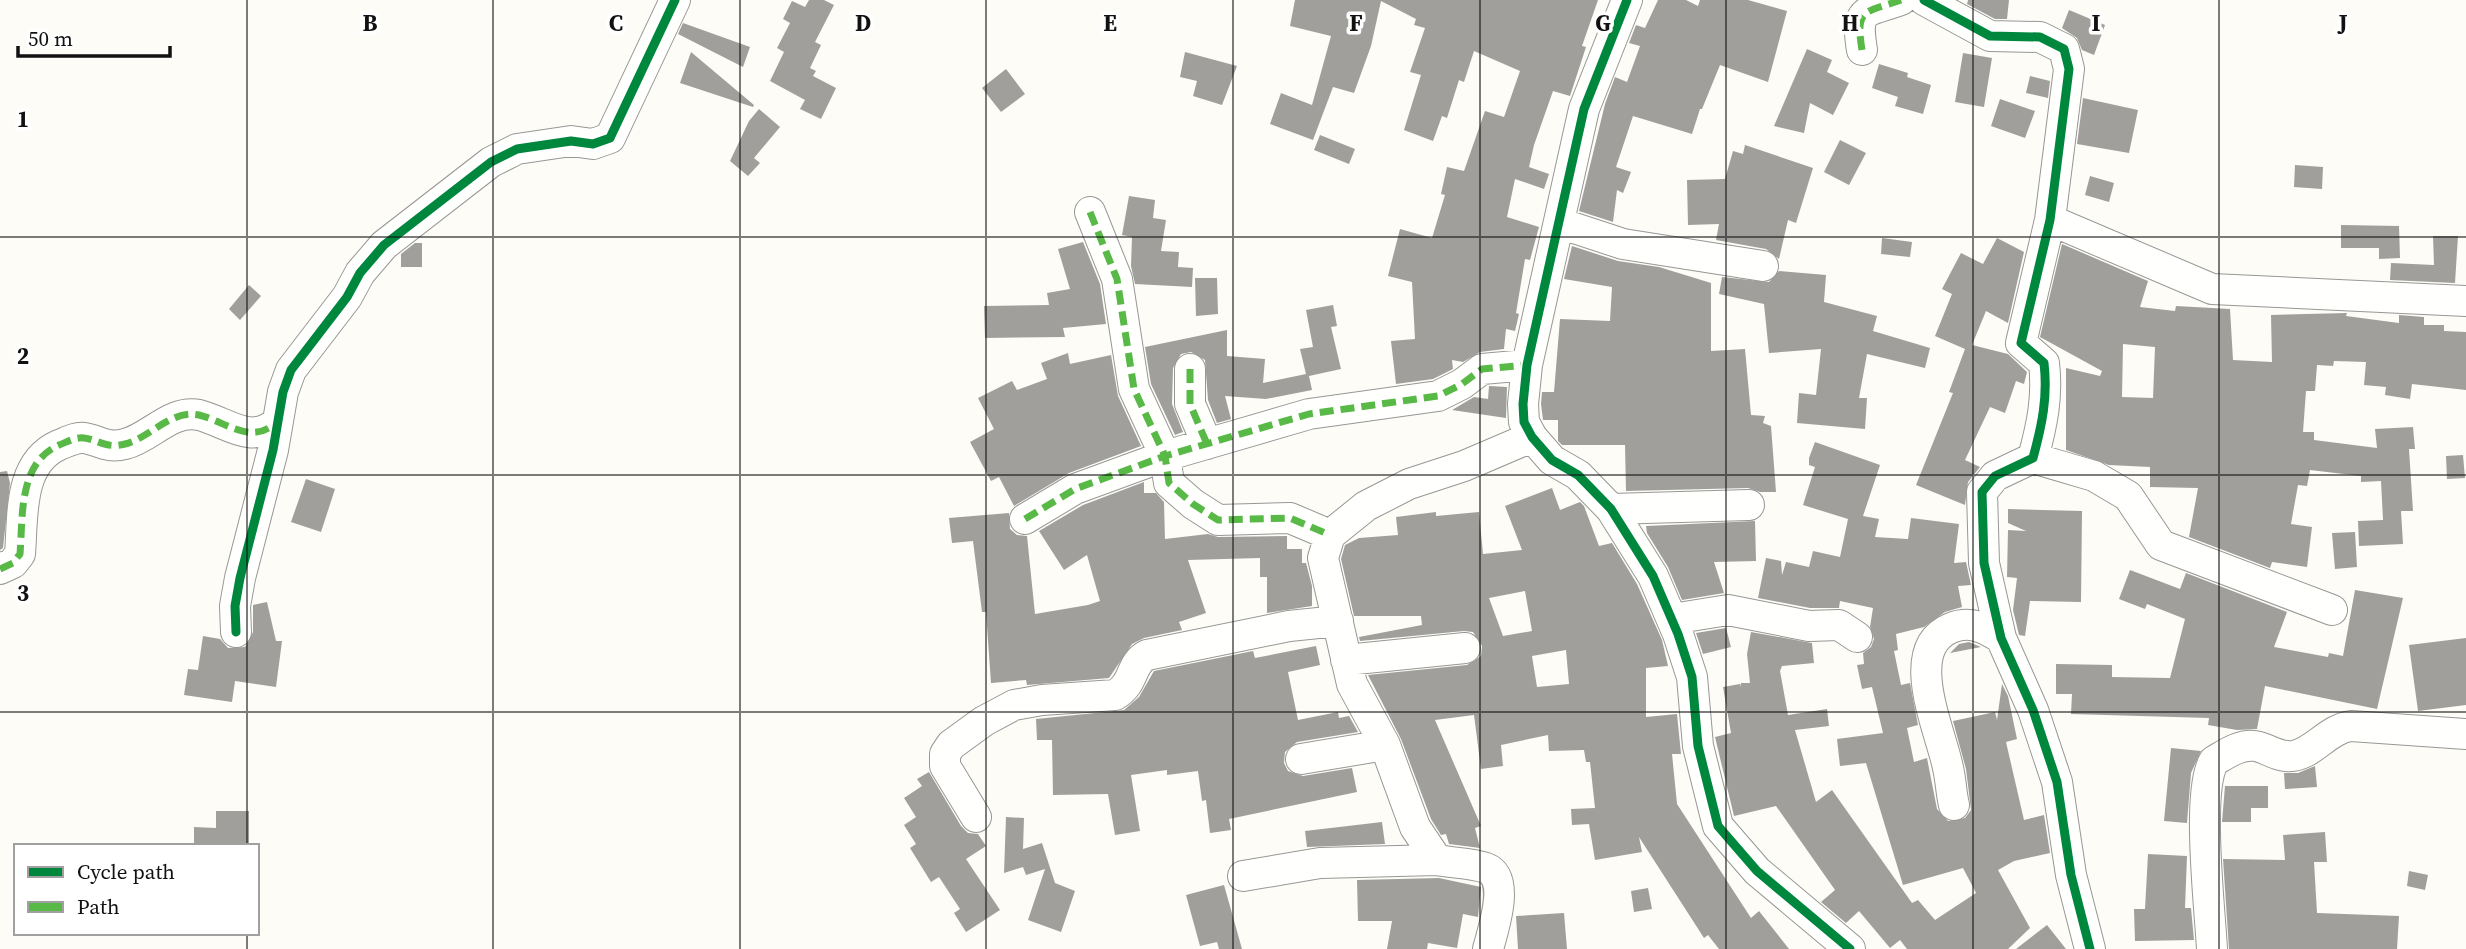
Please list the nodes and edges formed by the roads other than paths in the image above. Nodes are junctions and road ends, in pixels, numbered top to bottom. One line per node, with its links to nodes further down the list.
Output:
1 (675, 0): 13 (street)
2 (1628, 0): 8 (street)
3 (1901, 0): 5 (street)
4 (1924, 0): 7 (street)
5 (1862, 50)
6 (1090, 212): 16 (street)
7 (2050, 220): 10 (street); 17 (street)
8 (1559, 223): 9 (street); 11 (street)
9 (1763, 266)
10 (2466, 301)
11 (1527, 365): 14 (street); 15 (street)
12 (1190, 369): 15 (street)
13 (277, 422): 22 (street); 26 (street)
14 (1532, 437): 19 (street); 21 (street)
15 (1207, 444): 16 (street)
16 (1165, 456): 20 (street); 21 (street)
17 (2033, 458): 23 (street); 28 (street)
18 (1749, 505): 19 (street)
19 (1611, 509): 24 (street)
20 (1025, 519)
21 (1331, 534): 25 (street)
22 (0, 569)
23 (2332, 610)
24 (1672, 619): 27 (street); 39 (street)
25 (1338, 621): 30 (street); 35 (street)
26 (236, 632)
27 (1857, 637)
28 (2001, 638): 34 (street); 40 (street)
29 (1465, 648): 30 (street)
30 (1346, 660): 32 (street)
31 (2466, 734): 41 (street)
32 (1385, 745): 33 (street); 36 (street)
33 (1301, 760)
34 (1954, 805)
35 (976, 817)
36 (1437, 860): 37 (street); 38 (street)
37 (1243, 876)
38 (1488, 949)
39 (1848, 949)
40 (2090, 949)
41 (2212, 949)

